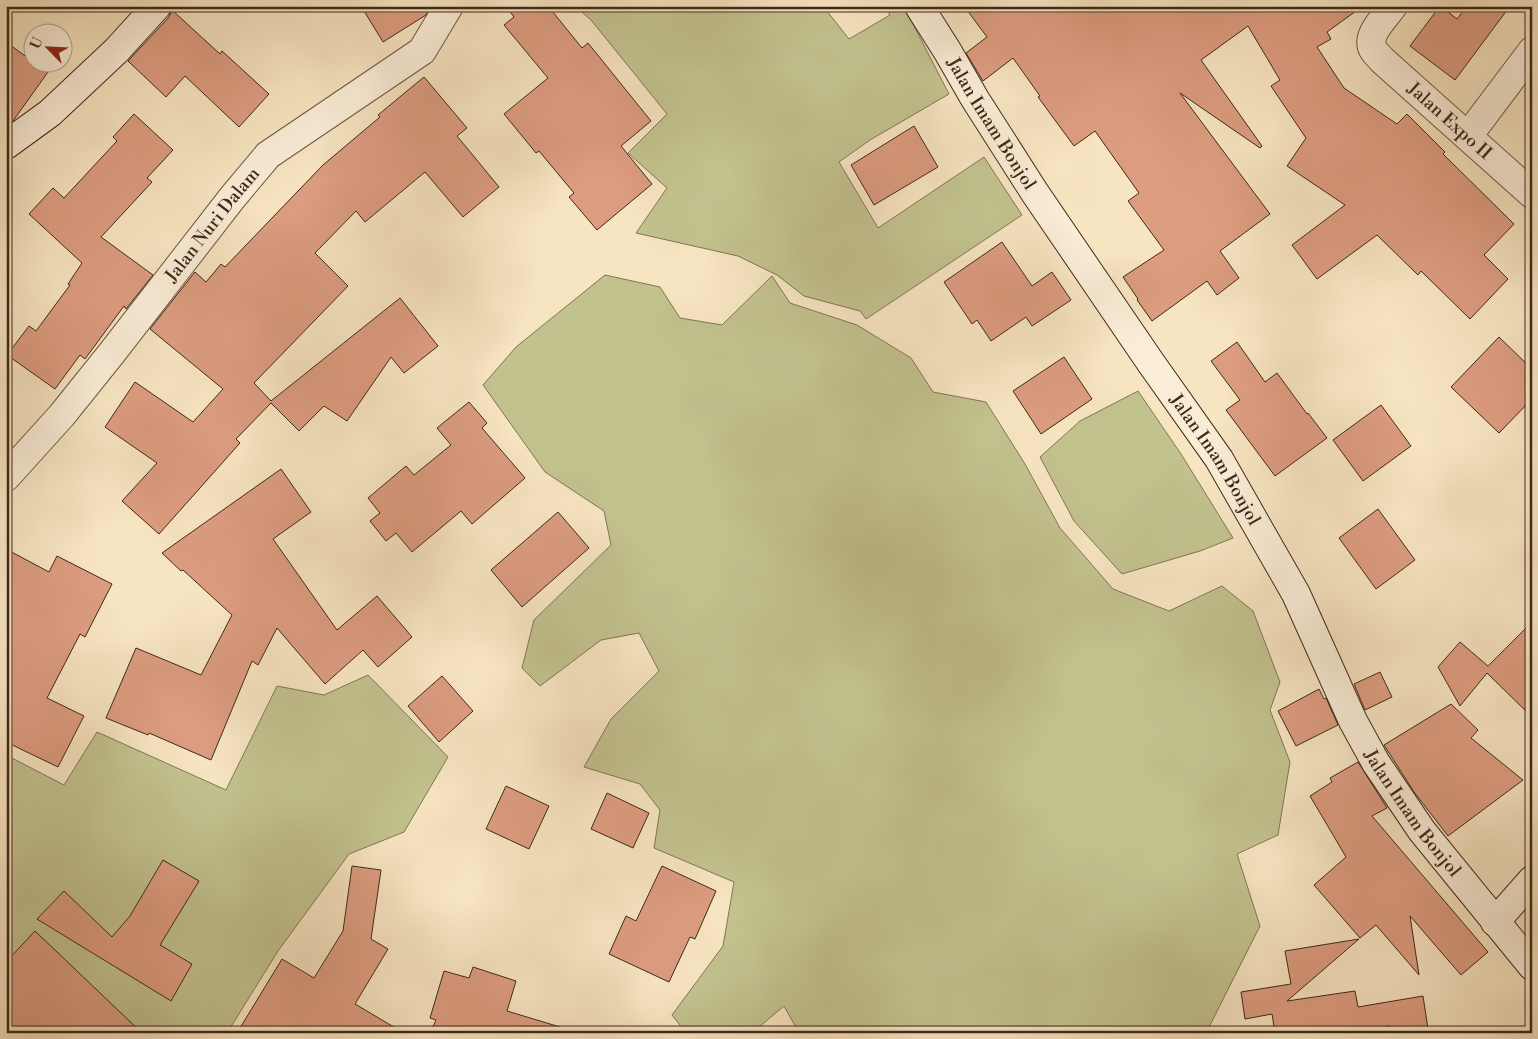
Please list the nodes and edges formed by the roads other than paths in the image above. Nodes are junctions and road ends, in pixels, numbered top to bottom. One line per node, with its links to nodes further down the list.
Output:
1 (157, 6): 7 (main road)
2 (448, 6): 9 (main road, Jalan Nuri Dalam)
3 (919, 6): 11 (main road, Jalan Imam Bonjol)
4 (1393, 6): 6 (main road, Jalan Expo II)
5 (1532, 51): 6 (main road)
6 (1468, 136): 8 (main road, Jalan Expo II)
7 (6, 145)
8 (1532, 194)
9 (6, 477)
10 (1532, 880): 11 (main road)
11 (1495, 922): 12 (main road, Jalan Imam Bonjol)
12 (1532, 966)

